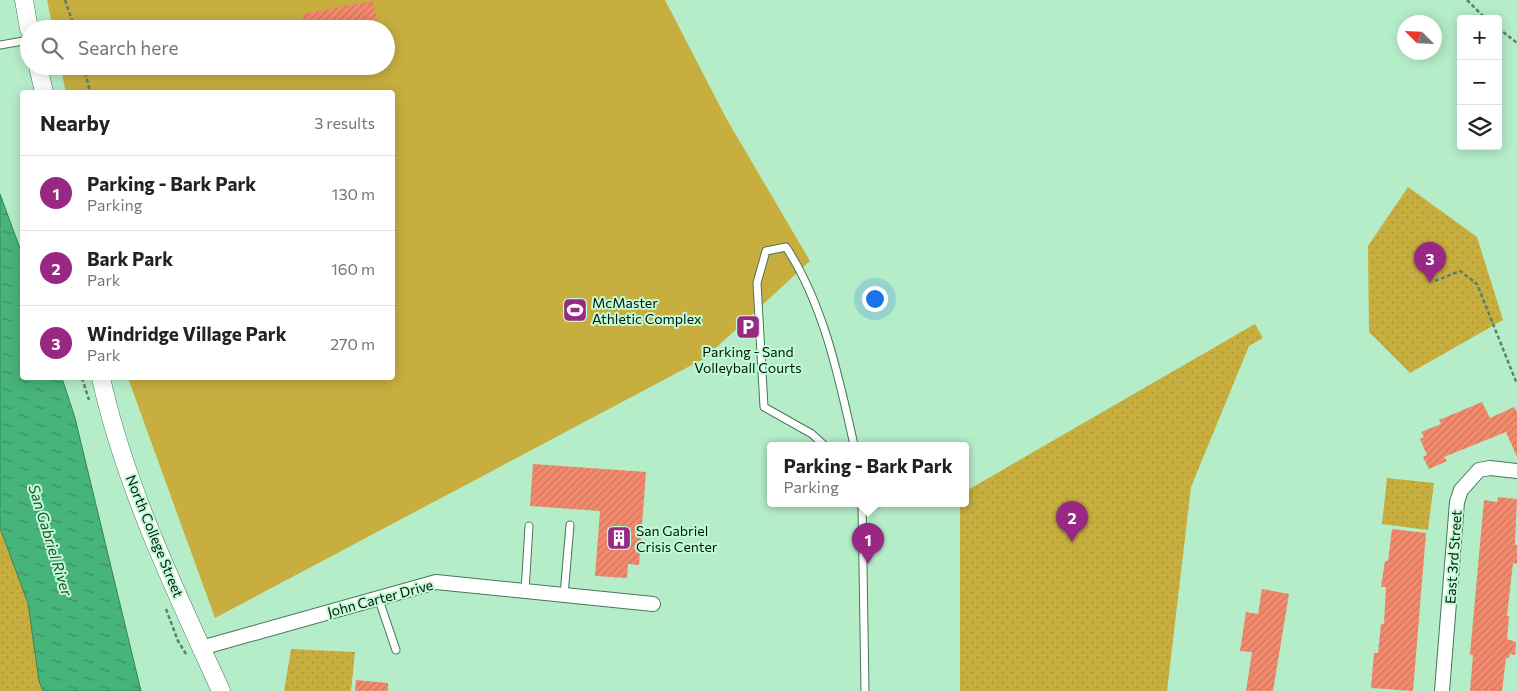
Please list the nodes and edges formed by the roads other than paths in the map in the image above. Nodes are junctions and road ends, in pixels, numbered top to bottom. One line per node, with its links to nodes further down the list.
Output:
1 (24, 0): 2 (street)
2 (28, 20)
3 (20, 42): 4 (lane)
4 (0, 45)
5 (40, 75): 6 (street)
6 (44, 90)
7 (101, 380): 18 (street, North College Street)
8 (821, 442): 9 (lane)
9 (853, 442)
10 (1517, 472): 22 (street, East 3rd Street)
11 (862, 507): 21 (lane)
12 (570, 525): 15 (lane)
13 (529, 526): 14 (lane)
14 (525, 591): 15 (street, John Carter Drive); 16 (street, John Carter Drive)
15 (564, 595): 17 (street, John Carter Drive)
16 (378, 597): 18 (street, John Carter Drive); 19 (lane)
17 (653, 604)
18 (202, 648): 20 (street, North College Street)
19 (396, 650)
20 (221, 691)
21 (864, 691)
22 (1442, 691)

